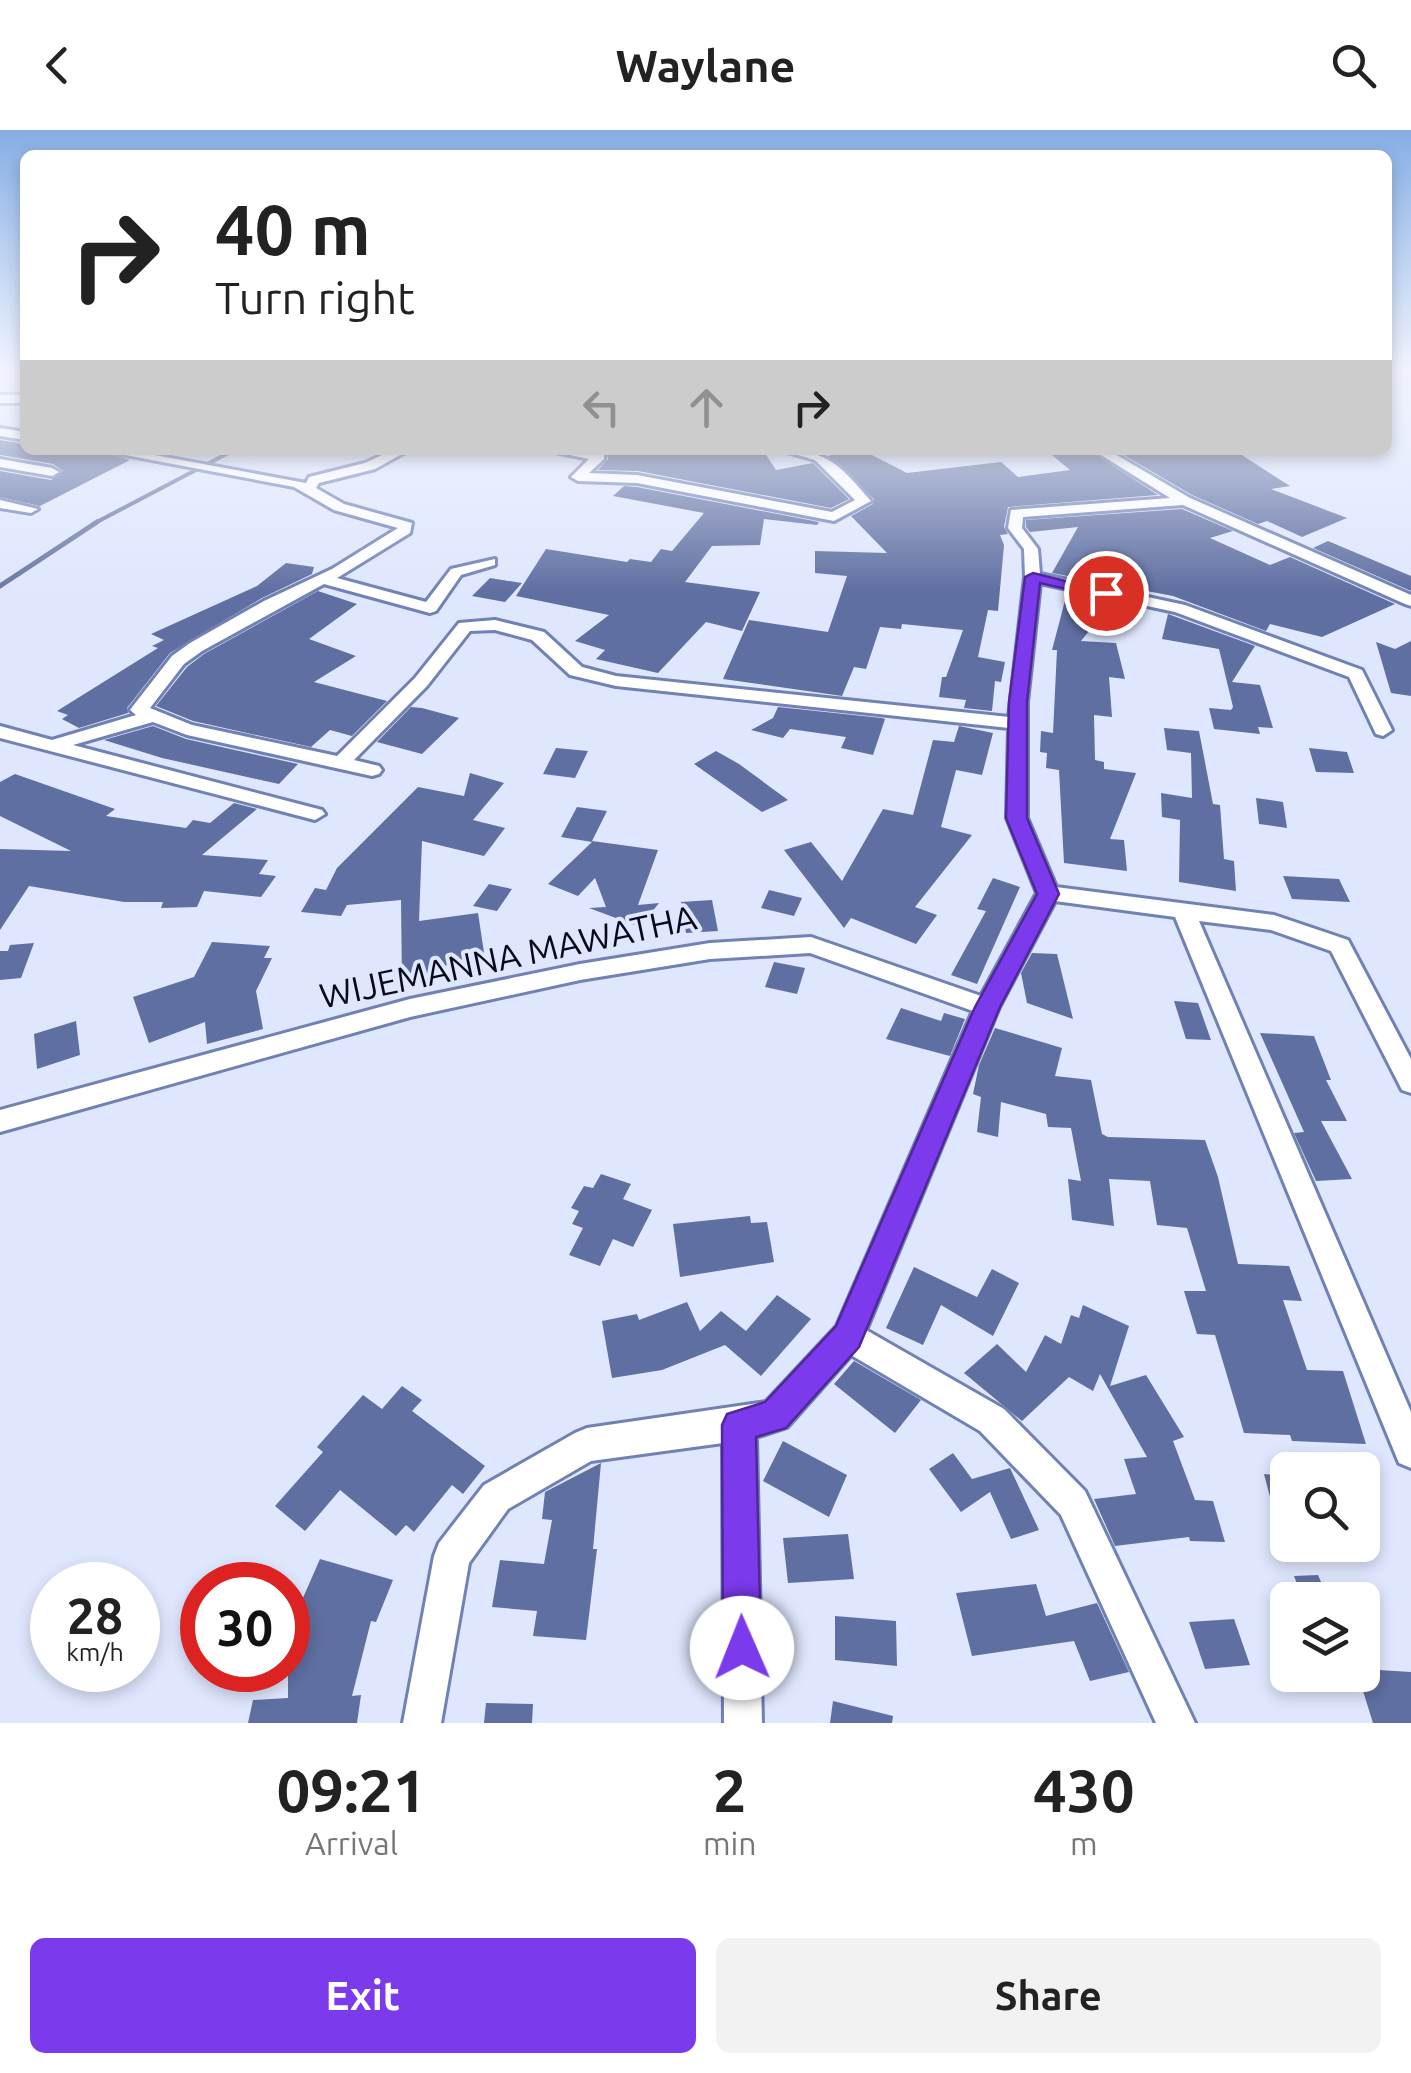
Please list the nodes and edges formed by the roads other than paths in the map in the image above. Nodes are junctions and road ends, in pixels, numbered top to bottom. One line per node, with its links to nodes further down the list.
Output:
1 (130, 455): 8 (street)
2 (393, 455): 8 (street)
3 (591, 455): 4 (street)
4 (810, 455)
5 (1107, 455): 9 (street)
6 (0, 462): 7 (street)
7 (52, 472)
8 (308, 490): 14 (street)
9 (1185, 502): 13 (street); 15 (street)
10 (0, 504): 11 (street)
11 (31, 509)
12 (490, 562): 14 (street)
13 (1033, 577): 17 (street); 18 (street)
14 (323, 580): 16 (street)
15 (1411, 601)
16 (150, 717): 20 (street); 21 (street)
17 (1019, 724): 21 (street); 24 (street)
18 (1383, 730)
19 (0, 732): 20 (street)
20 (50, 745): 23 (street)
21 (341, 762): 22 (street)
22 (372, 770)
23 (315, 814)
24 (1048, 894): 25 (street); 26 (street)
25 (1184, 912): 27 (street); 31 (street)
26 (988, 1007): 28 (street, WIJEMANNA MAWATHA); 29 (street)
27 (1411, 1083)
28 (0, 1121)
29 (848, 1336): 30 (street); 34 (street)
30 (739, 1425): 32 (street); 33 (street)
31 (1411, 1451)
32 (422, 1723)
33 (743, 1723)
34 (1176, 1723)

